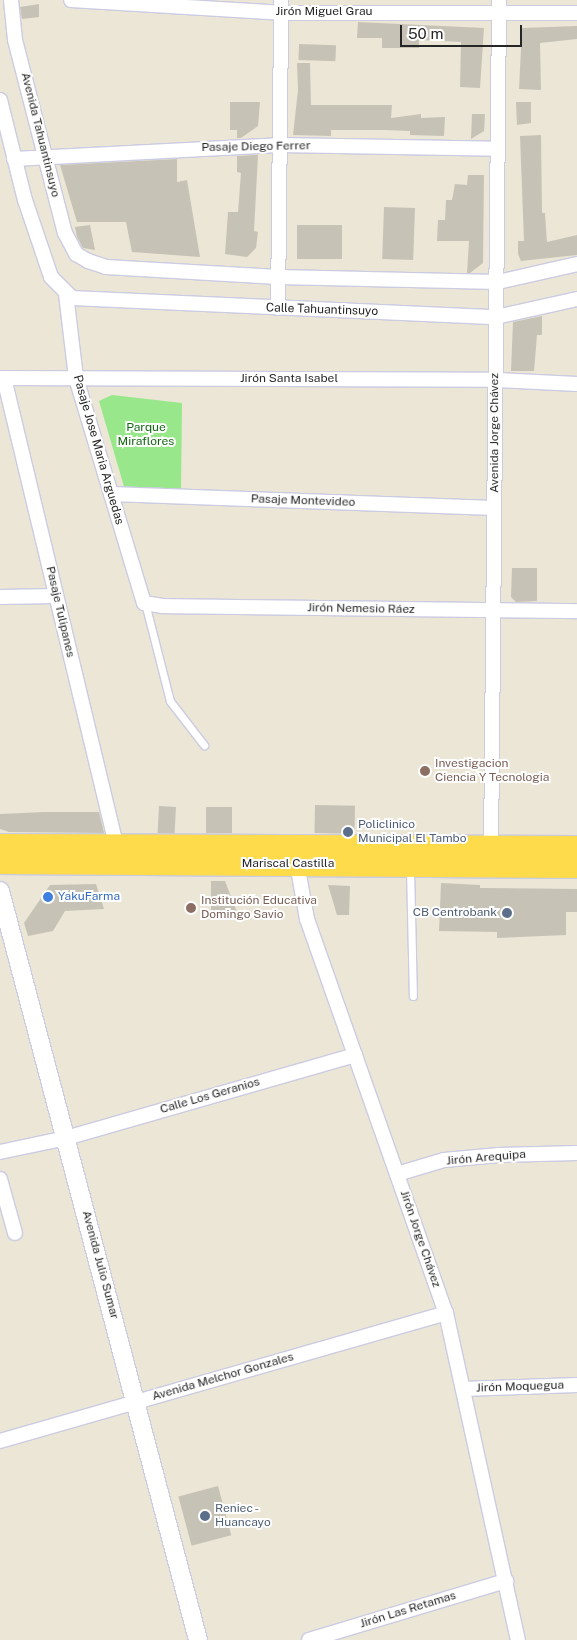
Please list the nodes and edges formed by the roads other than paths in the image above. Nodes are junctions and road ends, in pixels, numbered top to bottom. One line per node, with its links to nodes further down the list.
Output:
1 (11, 0): 9 (street, Avenida Tahuantinsuyo)
2 (71, 0): 3 (street, Jirón Miguel Grau)
3 (281, 6): 4 (street, Jirón Miguel Grau); 7 (street)
4 (499, 6): 5 (street, Jirón Miguel Grau); 8 (street, Avenida Jorge Chávez)
5 (577, 14)
6 (0, 100): 10 (street)
7 (279, 145): 8 (street, Pasaje Diego Ferrer); 9 (street, Pasaje Diego Ferrer); 12 (street)
8 (498, 149): 13 (street, Avenida Jorge Chávez)
9 (45, 155): 10 (street, Pasaje Diego Ferrer); 12 (street, Avenida Tahuantinsuyo)
10 (14, 159): 14 (street)
11 (577, 264): 13 (street)
12 (278, 277): 13 (street); 16 (street)
13 (498, 282): 17 (street, Avenida Jorge Chávez)
14 (66, 294): 16 (street, Calle Tahuantinsuyo); 19 (street, Pasaje Jose Maria Arguedas)
15 (577, 299): 17 (street, Calle Tahuantinsuyo)
16 (278, 308): 17 (street, Calle Tahuantinsuyo)
17 (496, 317): 20 (street, Avenida Jorge Chávez)
18 (2, 378): 19 (street, Jirón Santa Isabel); 24 (street, Pasaje Tulipanes)
19 (76, 378): 20 (street, Jirón Santa Isabel); 22 (street, Pasaje Jose Maria Arguedas)
20 (495, 380): 21 (street, Jirón Santa Isabel); 23 (street, Avenida Jorge Chávez)
21 (577, 384)
22 (111, 494): 23 (street, Pasaje Montevideo); 26 (street, Pasaje Jose Maria Arguedas)
23 (494, 508): 27 (street, Avenida Jorge Chávez)
24 (56, 596): 25 (street); 31 (street, Pasaje Tulipanes)
25 (0, 597)
26 (144, 603): 27 (street, Jirón Nemesio Ráez); 29 (lane)
27 (493, 610): 28 (street, Jirón Nemesio Ráez); 34 (street, Avenida Jorge Chávez)
28 (577, 612)
29 (204, 745)
30 (0, 846): 31 (highway, Mariscal Castilla)
31 (116, 846): 33 (highway, Mariscal Castilla)
32 (577, 848): 34 (highway, Mariscal Castilla)
33 (296, 856): 34 (highway, Mariscal Castilla); 35 (highway, Mariscal Castilla); 36 (highway, Mariscal Castilla); 40 (street, Jirón Jorge Chávez)
34 (491, 857): 36 (highway, Mariscal Castilla); 37 (highway, Mariscal Castilla)
35 (0, 862)
36 (410, 865): 39 (lane)
37 (577, 866)
38 (0, 891): 41 (street, Avenida Julio Sumar)
39 (413, 996)
40 (355, 1055): 41 (street, Calle Los Geranios); 44 (street, Jirón Jorge Chávez)
41 (66, 1138): 42 (street, Calle Los Geranios); 50 (street, Avenida Julio Sumar)
42 (0, 1152)
43 (577, 1153): 44 (street, Jirón Arequipa)
44 (397, 1174): 47 (street, Jirón Jorge Chávez)
45 (0, 1179): 46 (street)
46 (15, 1233)
47 (446, 1313): 49 (street, Jirón Jorge Chávez); 50 (street, Avenida Melchor Gonzales)
48 (577, 1385): 49 (street, Jirón Moquegua)
49 (463, 1389): 52 (street, Jirón Jorge Chávez)
50 (137, 1402): 51 (street, Avenida Melchor Gonzales); 53 (street, Avenida Julio Sumar)
51 (0, 1441)
52 (506, 1581): 54 (street, Jirón Las Retamas); 55 (street, Jirón Jorge Chávez)
53 (198, 1640)
54 (309, 1640)
55 (518, 1640)

